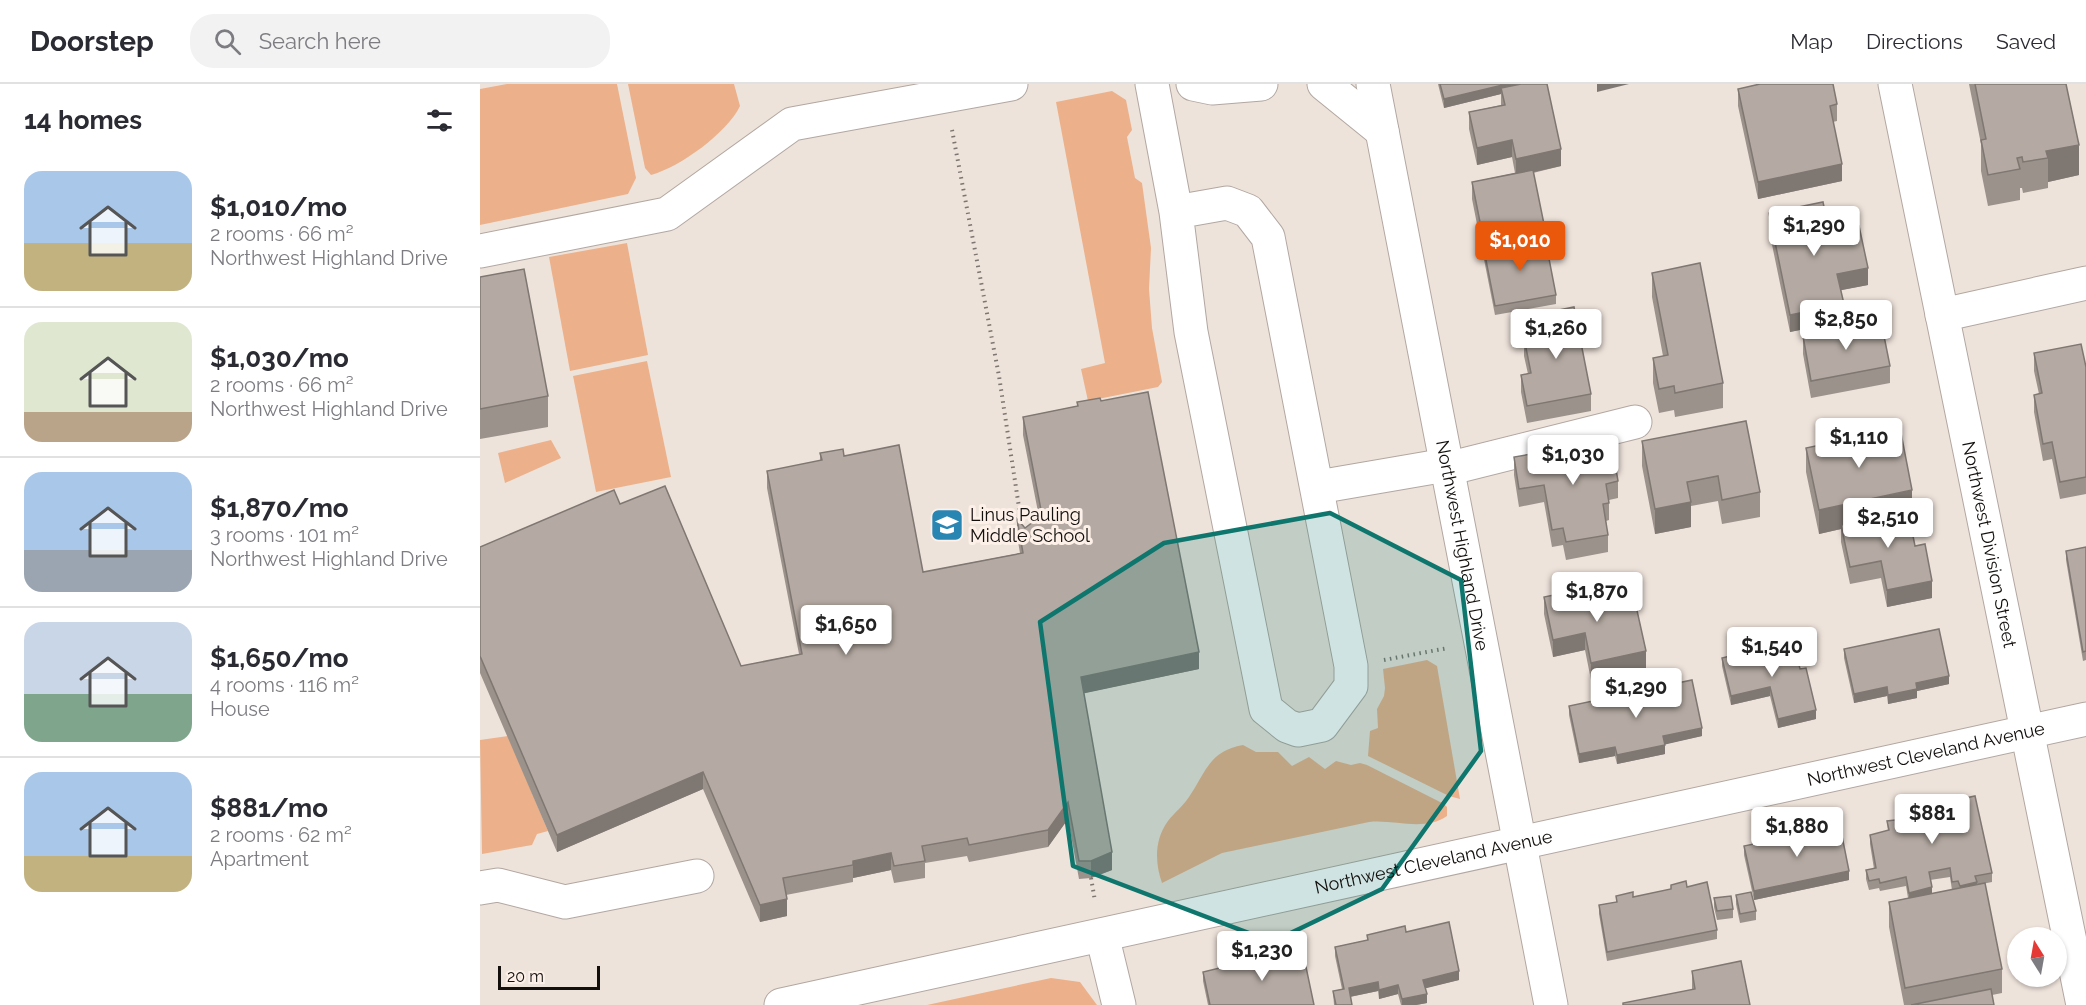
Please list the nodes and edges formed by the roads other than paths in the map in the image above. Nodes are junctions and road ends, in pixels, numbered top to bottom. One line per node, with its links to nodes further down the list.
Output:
1 (1011, 84): 10 (street)
2 (1152, 84): 9 (street)
3 (1193, 84): 4 (street)
4 (1261, 84)
5 (1324, 84): 8 (street)
6 (1373, 84): 8 (street, Northwest Highland Drive)
7 (1895, 84): 12 (street, Northwest Division Street)
8 (1382, 131): 14 (street, Northwest Highland Drive)
9 (1176, 212): 15 (street); 15 (street)
10 (480, 251)
11 (2086, 283): 12 (street)
12 (1942, 315): 17 (street, Northwest Division Street)
13 (1635, 422): 14 (street)
14 (1446, 467): 15 (street); 18 (street, Northwest Highland Drive)
15 (1318, 487)
16 (2086, 719): 17 (street, Northwest Cleveland Avenue)
17 (2027, 732): 18 (street, Northwest Cleveland Avenue); 25 (street, Northwest Division Street)
18 (1519, 844): 21 (street, Northwest Cleveland Avenue); 24 (street, Northwest Highland Drive)
19 (697, 876): 20 (street)
20 (480, 888)
21 (1102, 935): 22 (street, Northwest Cleveland Avenue); 23 (street)
22 (781, 1005)
23 (1119, 1005)
24 (1551, 1005)
25 (2083, 1005)

